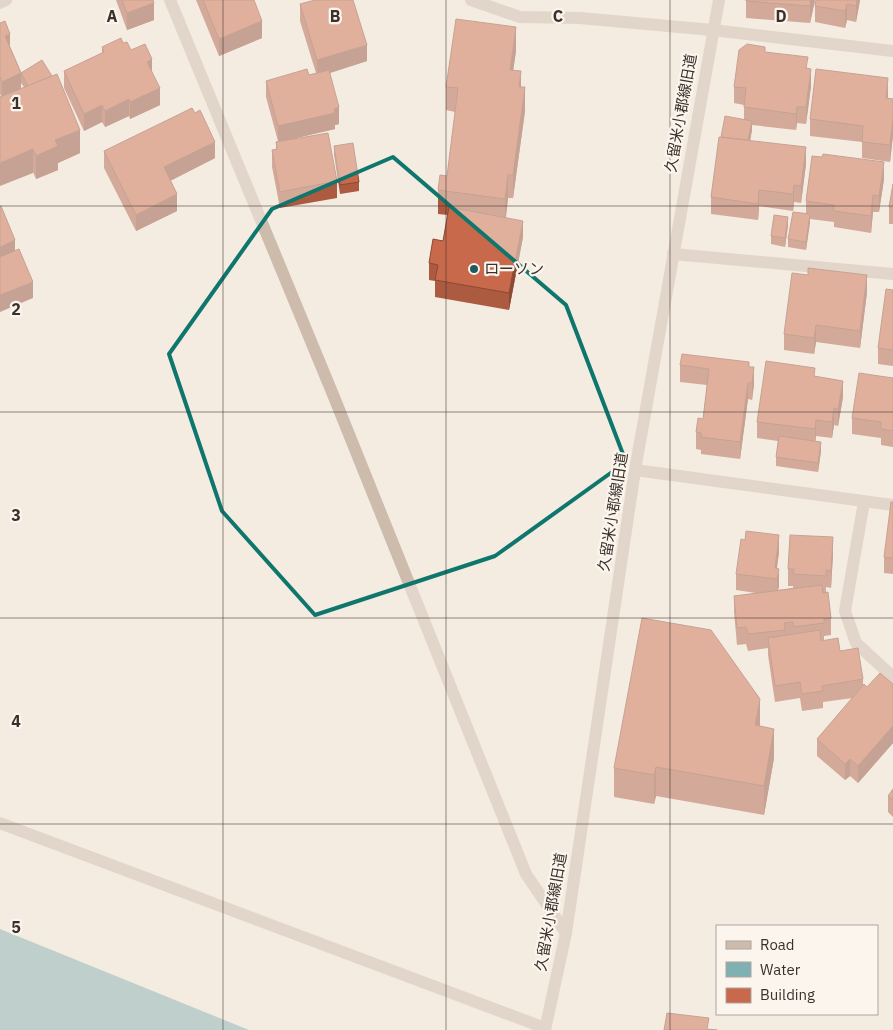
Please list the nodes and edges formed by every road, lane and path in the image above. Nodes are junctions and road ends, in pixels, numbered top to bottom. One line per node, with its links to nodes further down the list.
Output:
1 (6, 0): 5 (street)
2 (170, 0): 15 (street)
3 (471, 0): 6 (street)
4 (719, 0): 6 (street, 久留米小郡線旧道)
5 (0, 3)
6 (712, 30): 7 (street); 8 (street, 久留米小郡線旧道)
7 (893, 51)
8 (673, 254): 9 (street); 10 (street, 久留米小郡線旧道)
9 (893, 274)
10 (635, 470): 11 (street); 15 (street, 久留米小郡線旧道)
11 (864, 502): 12 (street); 13 (street)
12 (893, 505)
13 (893, 677)
14 (0, 823): 16 (street)
15 (566, 933): 16 (street, 久留米小郡線旧道)
16 (545, 1029)

